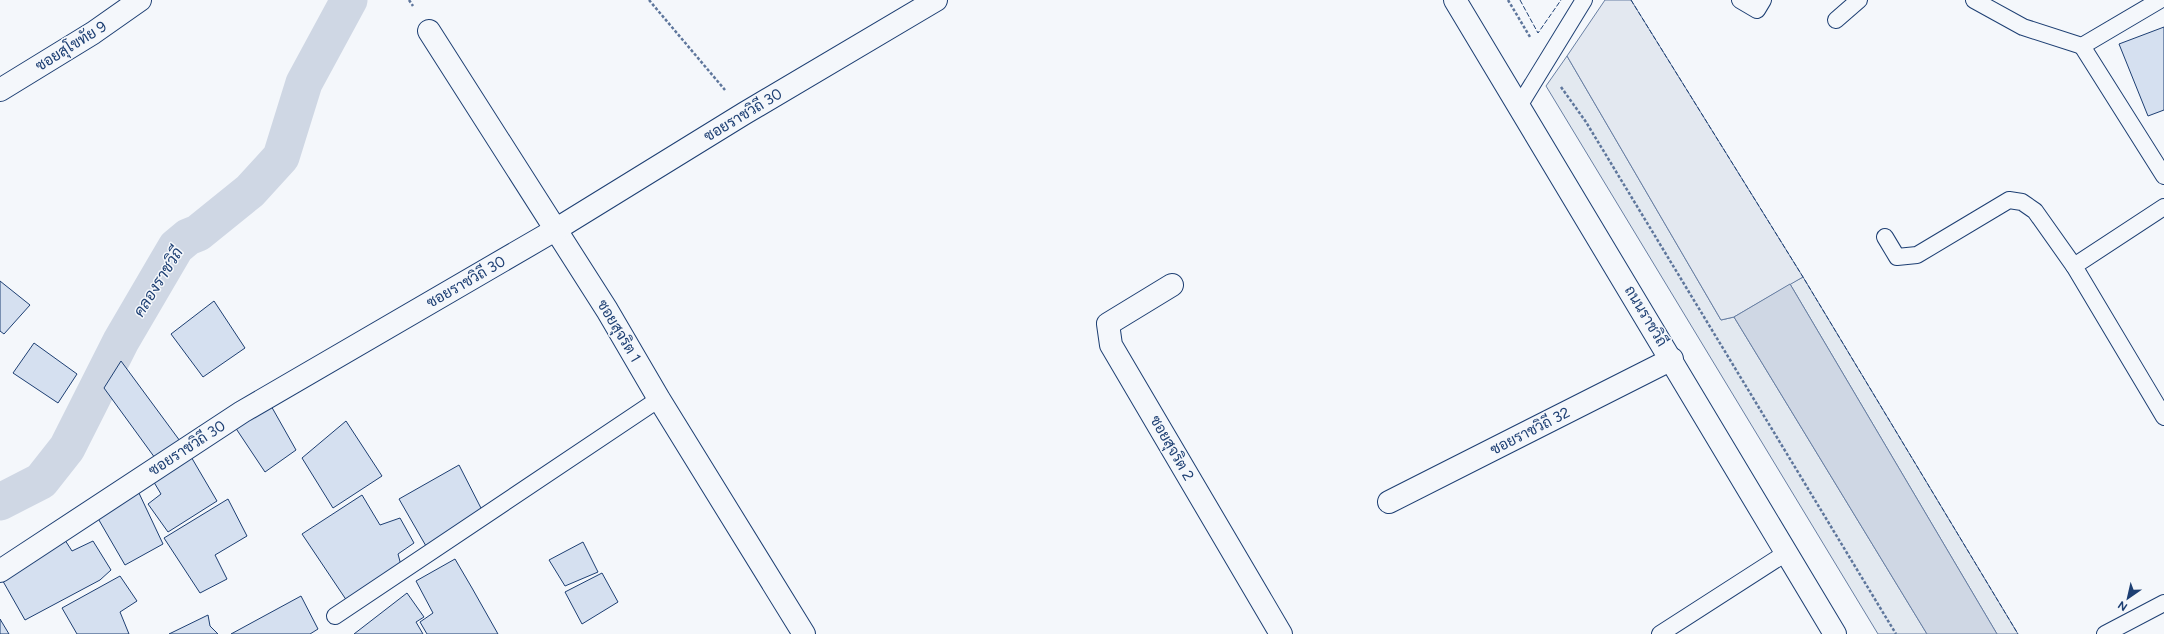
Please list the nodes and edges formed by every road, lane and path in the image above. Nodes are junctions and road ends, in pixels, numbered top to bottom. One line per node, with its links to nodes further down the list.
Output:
1 (140, 0): 14 (street, ซอยสุโขทัย 9)
2 (649, 0): 17 (path)
3 (936, 0): 17 (street, ซอยราชวิถี 30)
4 (1455, 0): 15 (street, ถนนราชวิถี)
5 (1584, 0): 15 (lane)
6 (1740, 0): 7 (lane)
7 (1763, 0)
8 (1859, 0): 11 (lane)
9 (1974, 0): 13 (lane)
10 (2160, 0): 13 (lane)
11 (1836, 20)
12 (429, 31): 20 (street, ซอยสุจริต 1)
13 (2082, 46): 18 (lane)
14 (0, 90)
15 (1519, 106): 24 (street, ถนนราชวิถี)
16 (1575, 108): 36 (path)
17 (745, 113): 20 (street, ซอยราชวิถี 30)
18 (2164, 176)
19 (2164, 207): 22 (lane)
20 (555, 230): 25 (street, ซอยสุจริต 1); 29 (street, ซอยราชวิถี 30)
21 (1885, 237): 22 (lane)
22 (2074, 266): 26 (lane)
23 (1172, 285): 33 (street, ซอยสุจริต 2)
24 (1672, 359): 27 (street, ซอยราชวิถี 32); 28 (street, ถนนราชวิถี)
25 (659, 399): 31 (lane); 32 (street, ซอยสุจริต 1)
26 (2164, 417)
27 (1390, 502)
28 (1786, 553): 34 (lane); 35 (street, ถนนราชวิถี)
29 (0, 571)
30 (2164, 603): 37 (lane)
31 (335, 616)
32 (804, 634)
33 (1281, 634)
34 (1660, 634)
35 (1835, 634)
36 (1896, 634)
37 (2105, 634)

